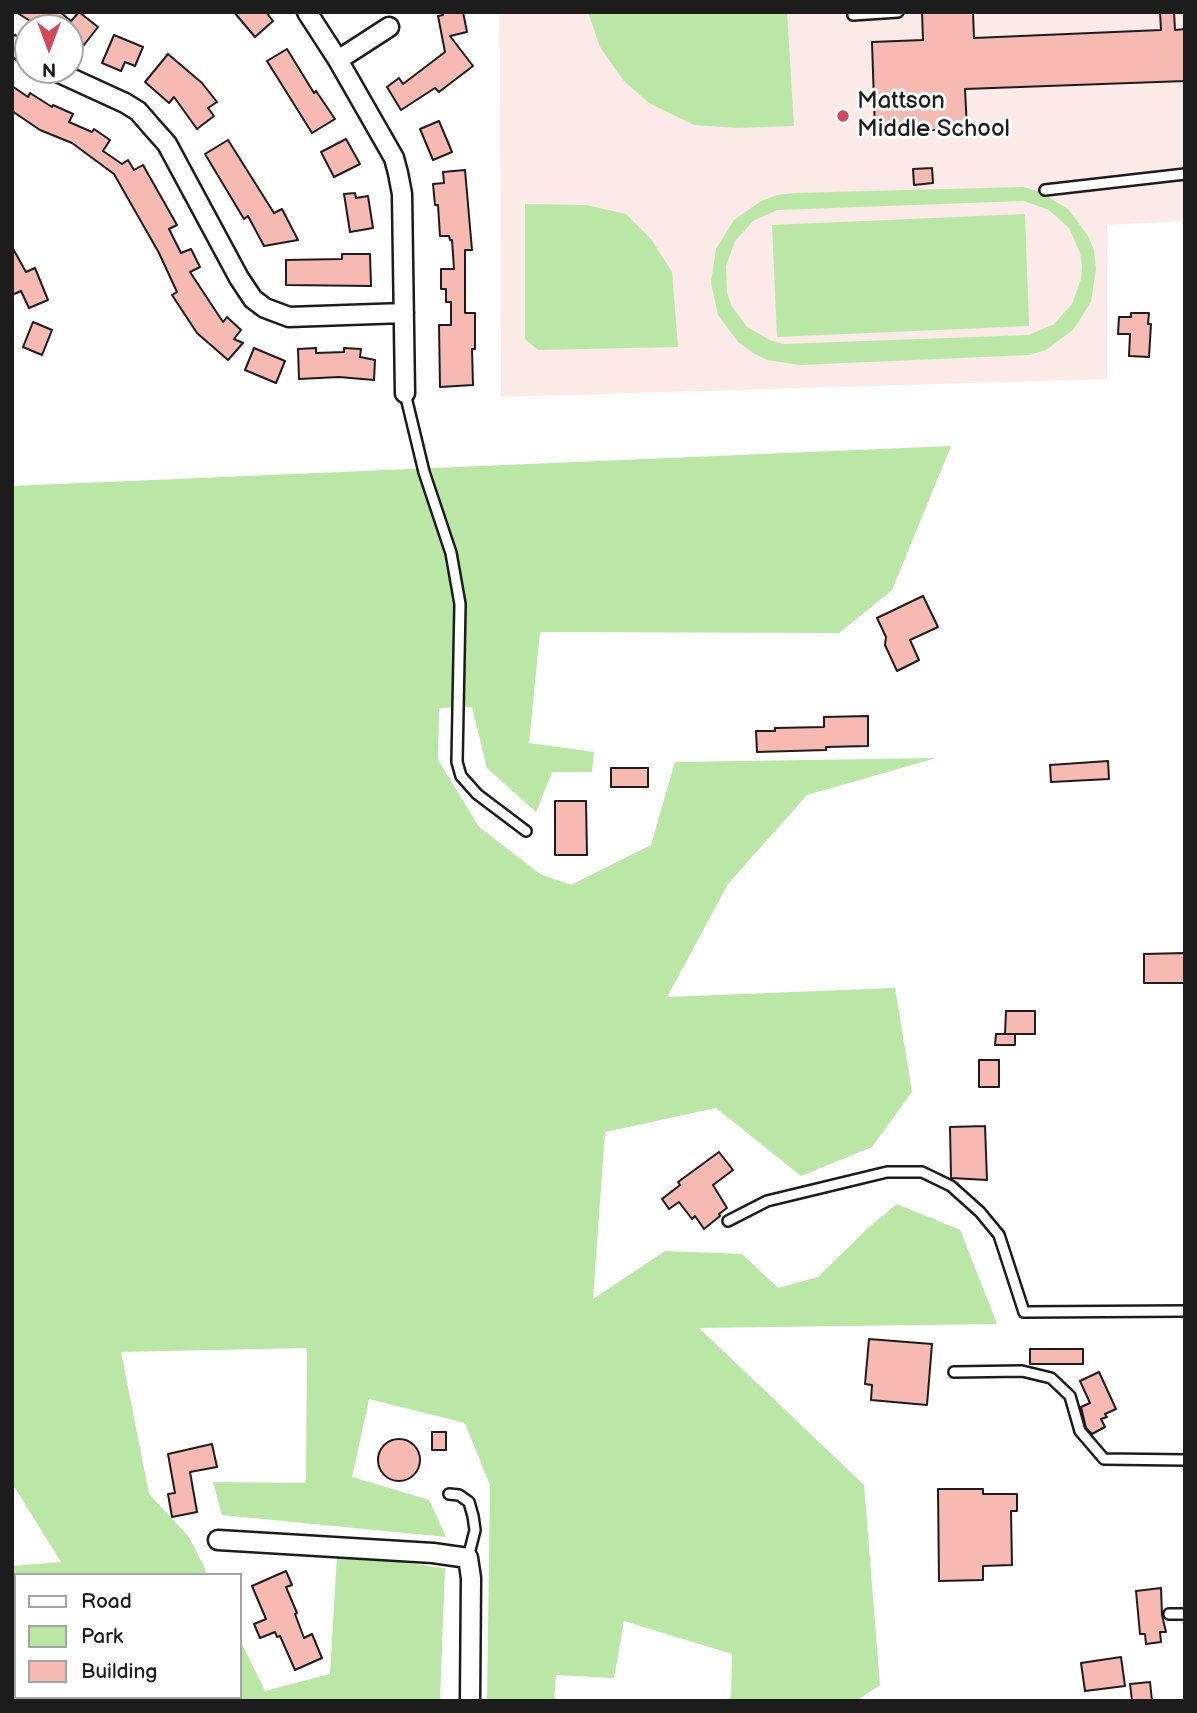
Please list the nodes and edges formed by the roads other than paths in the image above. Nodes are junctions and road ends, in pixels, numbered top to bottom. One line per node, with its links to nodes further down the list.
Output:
1 (307, 12): 5 (street)
2 (853, 12): 3 (lane)
3 (898, 12)
4 (389, 27): 5 (street)
5 (338, 60): 9 (street)
6 (84, 84): 9 (street)
7 (1185, 174): 8 (lane)
8 (1045, 190)
9 (404, 313): 10 (street)
10 (405, 393): 11 (lane)
11 (526, 831)
12 (728, 1221): 13 (lane)
13 (1185, 1311)
14 (954, 1372): 15 (lane)
15 (1185, 1460)
16 (449, 1494): 18 (lane)
17 (218, 1540): 18 (street)
18 (468, 1558): 21 (street)
19 (1169, 1614): 20 (lane)
20 (1185, 1614)
21 (470, 1701)

